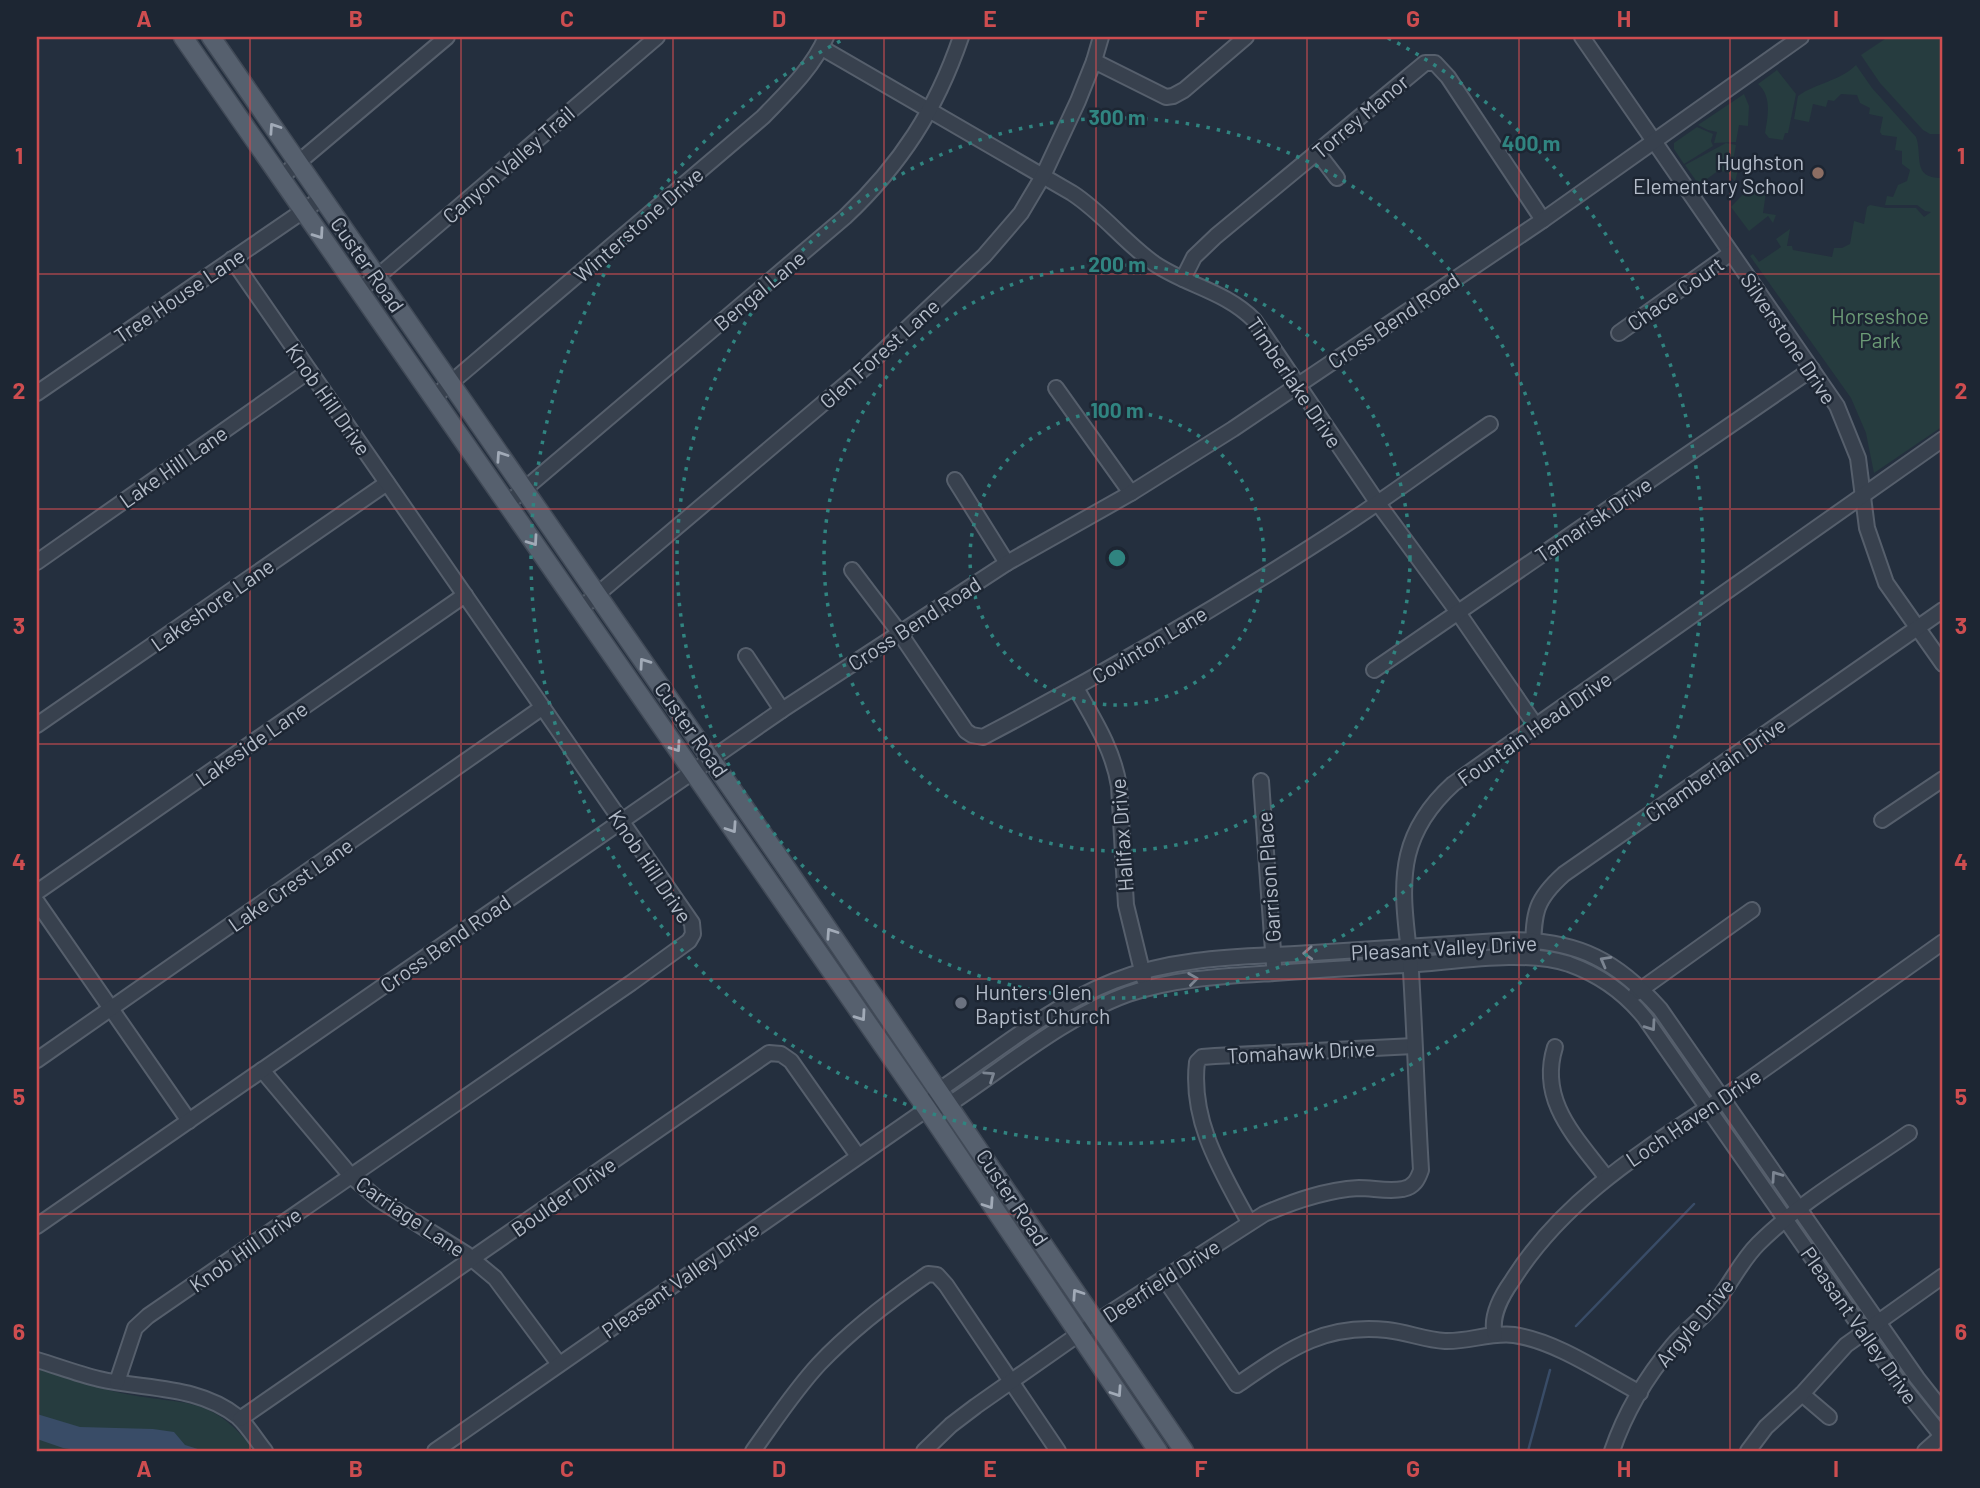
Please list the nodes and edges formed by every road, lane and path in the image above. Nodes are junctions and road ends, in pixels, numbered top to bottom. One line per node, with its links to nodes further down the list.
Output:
1 (183, 37): 17 (main road, Custer Road)
2 (211, 37): 15 (main road, Custer Road, one-way to 2)
3 (447, 37): 15 (street)
4 (657, 37): 24 (street, Canyon Valley Trail)
5 (961, 37): 12 (street, Bengal Lane)
6 (1101, 37): 11 (street, Glen Forest Lane)
7 (1246, 37): 11 (street)
8 (1581, 37): 13 (street, Silverstone Drive)
9 (1801, 37): 13 (street, Cross Bend Road)
10 (824, 42): 12 (street, Timberlake Drive); 30 (street, Winterstone Drive)
11 (1094, 61): 16 (street, Glen Forest Lane)
12 (929, 111): 16 (street, Timberlake Drive); 39 (street, Bengal Lane)
13 (1652, 141): 21 (street, Cross Bend Road); 22 (street, Silverstone Drive)
14 (1317, 152): 18 (street); 21 (street, Torrey Manor); 25 (street, Torrey Manor)
15 (299, 164): 17 (street); 19 (main road, Custer Road)
16 (1043, 176): 25 (street, Timberlake Drive); 48 (street, Glen Forest Lane)
17 (280, 178): 20 (main road, Custer Road)
18 (1337, 178)
19 (322, 198): 20 (street, Tree House Lane); 24 (main road, Custer Road)
20 (304, 212): 23 (street, Tree House Lane); 26 (main road, Custer Road, one-way to 26)
21 (1543, 220): 31 (street, Cross Bend Road)
22 (1731, 253): 27 (street, Chace Court); 28 (street, Silverstone Drive)
23 (232, 259): 29 (street, Knob Hill Drive); 33 (street, Tree House Lane)
24 (377, 277): 26 (street, Canyon Valley Trail); 30 (main road, Custer Road)
25 (1184, 279): 31 (street, Timberlake Drive)
26 (359, 290): 34 (main road, Custer Road)
27 (1619, 333)
28 (1812, 369): 41 (street, Silverstone Drive); 51 (street, Tamarisk Drive)
29 (309, 371): 38 (street, Knob Hill Drive); 44 (street, Lake Hill Lane)
30 (452, 384): 34 (street, Winterstone Drive); 39 (main road, Custer Road, one-way to 30)
31 (1297, 384): 40 (street, Cross Bend Road); 42 (street, Timberlake Drive)
32 (1056, 388): 40 (street)
33 (37, 393)
34 (433, 398): 43 (main road, Custer Road)
35 (1490, 424): 42 (street, Covinton Lane)
36 (1943, 439): 41 (street, Fountain Head Drive)
37 (955, 480): 45 (street)
38 (387, 483): 47 (street, Knob Hill Drive); 60 (street, Lakeshore Lane)
39 (524, 490): 43 (street, Bengal Lane); 48 (main road, Custer Road)
40 (1130, 493): 45 (street, Cross Bend Road)
41 (1863, 495): 52 (street, Silverstone Drive); 61 (street, Fountain Head Drive)
42 (1377, 502): 51 (street, Timberlake Drive); 57 (street, Covinton Lane)
43 (507, 504): 49 (main road, Custer Road, one-way to 49)
44 (37, 562)
45 (1007, 563): 53 (street, Cross Bend Road)
46 (852, 570): 53 (street, Covinton Lane)
47 (465, 595): 58 (street, Knob Hill Drive); 68 (street, Lakeside Lane)
48 (597, 596): 49 (street, Glen Forest Lane); 62 (main road, Custer Road, one-way to 48)
49 (580, 609): 63 (main road, Custer Road, one-way to 63)
50 (1943, 610): 52 (street, Chamberlain Drive)
51 (1457, 611): 56 (street, Tamarisk Drive); 61 (street, Timberlake Drive)
52 (1918, 628): 55 (street, Silverstone Drive); 71 (street, Chamberlain Drive)
53 (900, 632): 57 (street, Covinton Lane); 59 (street, Cross Bend Road)
54 (746, 656): 59 (street)
55 (1943, 664)
56 (1374, 670)
57 (1076, 688): 77 (street, Halifax Drive)
58 (543, 707): 66 (street, Knob Hill Drive); 82 (street, Lake Crest Lane)
59 (782, 710): 62 (street, Cross Bend Road)
60 (37, 725)
61 (1536, 726): 73 (street, Fountain Head Drive)
62 (712, 760): 63 (street, Cross Bend Road); 89 (main road, Custer Road, one-way to 62)
63 (694, 772): 66 (street, Cross Bend Road); 92 (main road, Custer Road, one-way to 92)
64 (1943, 779): 67 (street)
65 (1261, 781): 74 (street, Garrison Place)
66 (622, 820): 88 (street, Cross Bend Road); 97 (street, Knob Hill Drive)
67 (1882, 820)
68 (37, 892)
69 (37, 902): 82 (street)
70 (1752, 911): 80 (street)
71 (1533, 940): 73 (street, Pleasant Valley Drive); 75 (street, Chamberlain Drive); 80 (street, Pleasant Valley Drive, one-way to 71)
72 (1943, 942): 90 (street, Loch Haven Drive)
73 (1409, 948): 74 (street, Pleasant Valley Drive, one-way to 74); 76 (street, Fountain Head Drive)
74 (1273, 956): 77 (street, Pleasant Valley Drive); 78 (street, Garrison Place)
75 (1533, 958): 76 (street, Pleasant Valley Drive); 81 (street, Pleasant Valley Drive)
76 (1410, 964): 78 (street, Pleasant Valley Drive); 85 (street, Fountain Head Drive)
77 (1142, 972): 79 (street, Halifax Drive); 83 (street, Pleasant Valley Drive)
78 (1274, 973): 79 (street, Pleasant Valley Drive, one-way to 78)
79 (1147, 989): 84 (street, Pleasant Valley Drive)
80 (1642, 989): 81 (street); 90 (street, Pleasant Valley Drive)
81 (1629, 998): 91 (street, Pleasant Valley Drive, one-way to 91)
82 (111, 1009): 87 (street, Lake Crest Lane); 93 (street)
83 (1051, 1014): 84 (street); 89 (street, Pleasant Valley Drive)
84 (1061, 1028): 89 (street, Pleasant Valley Drive, one-way to 84)
85 (1414, 1046): 96 (street, Fountain Head Drive); 101 (street, Tomahawk Drive)
86 (1555, 1046): 98 (street)
87 (37, 1060)
88 (262, 1070): 93 (street, Cross Bend Road); 97 (street, Carriage Lane)
89 (943, 1098): 92 (street, Pleasant Valley Drive); 107 (main road, Custer Road, one-way to 89)
90 (1722, 1098): 91 (street, Loch Haven Drive); 99 (street, Pleasant Valley Drive, one-way to 90)
91 (1708, 1108): 98 (street, Loch Haven Drive); 100 (street, Pleasant Valley Drive)
92 (927, 1109): 95 (street, Pleasant Valley Drive); 109 (main road, Custer Road, one-way to 109)
93 (189, 1121): 102 (street, Cross Bend Road)
94 (1909, 1133): 99 (street, Argyle Drive)
95 (858, 1156): 103 (street, Boulder Drive); 112 (street, Pleasant Valley Drive)
96 (1421, 1170): 101 (street, Deerfield Drive)
97 (351, 1176): 103 (street, Carriage Lane); 113 (street, Knob Hill Drive)
98 (1606, 1177): 110 (street, Loch Haven Drive)
99 (1800, 1210): 100 (street, Argyle Drive); 106 (street, Pleasant Valley Drive)
100 (1786, 1219): 108 (street, Pleasant Valley Drive); 115 (street, Argyle Drive)
101 (1249, 1222): 105 (street, Deerfield Drive)
102 (37, 1226)
103 (473, 1259): 112 (street, Carriage Lane); 119 (street, Boulder Drive)
104 (1943, 1276): 106 (street)
105 (1164, 1278): 107 (street, Deerfield Drive); 110 (street)
106 (1878, 1321): 108 (street); 117 (street, Pleasant Valley Drive)
107 (1096, 1322): 109 (street, Deerfield Drive); 127 (main road, Custer Road)
108 (1864, 1331): 116 (street); 120 (street, Pleasant Valley Drive)
109 (1078, 1335): 114 (street, Deerfield Drive); 126 (main road, Custer Road, one-way to 126)
110 (1495, 1335): 115 (street)
111 (37, 1360): 113 (street)
112 (559, 1364): 122 (street, Pleasant Valley Drive)
113 (117, 1382): 119 (street)
114 (1010, 1383): 123 (street); 124 (street, Deerfield Drive); 125 (street)
115 (1640, 1393): 128 (street, Argyle Drive)
116 (1802, 1394): 118 (street); 129 (street)
117 (1943, 1411)
118 (1829, 1417)
119 (240, 1419): 121 (street)
120 (1943, 1436): 130 (street)
121 (265, 1451)
122 (435, 1451)
123 (753, 1451)
124 (924, 1451)
125 (1058, 1451)
126 (1158, 1451)
127 (1184, 1451)
128 (1612, 1451)
129 (1748, 1451)
130 (1925, 1451)

